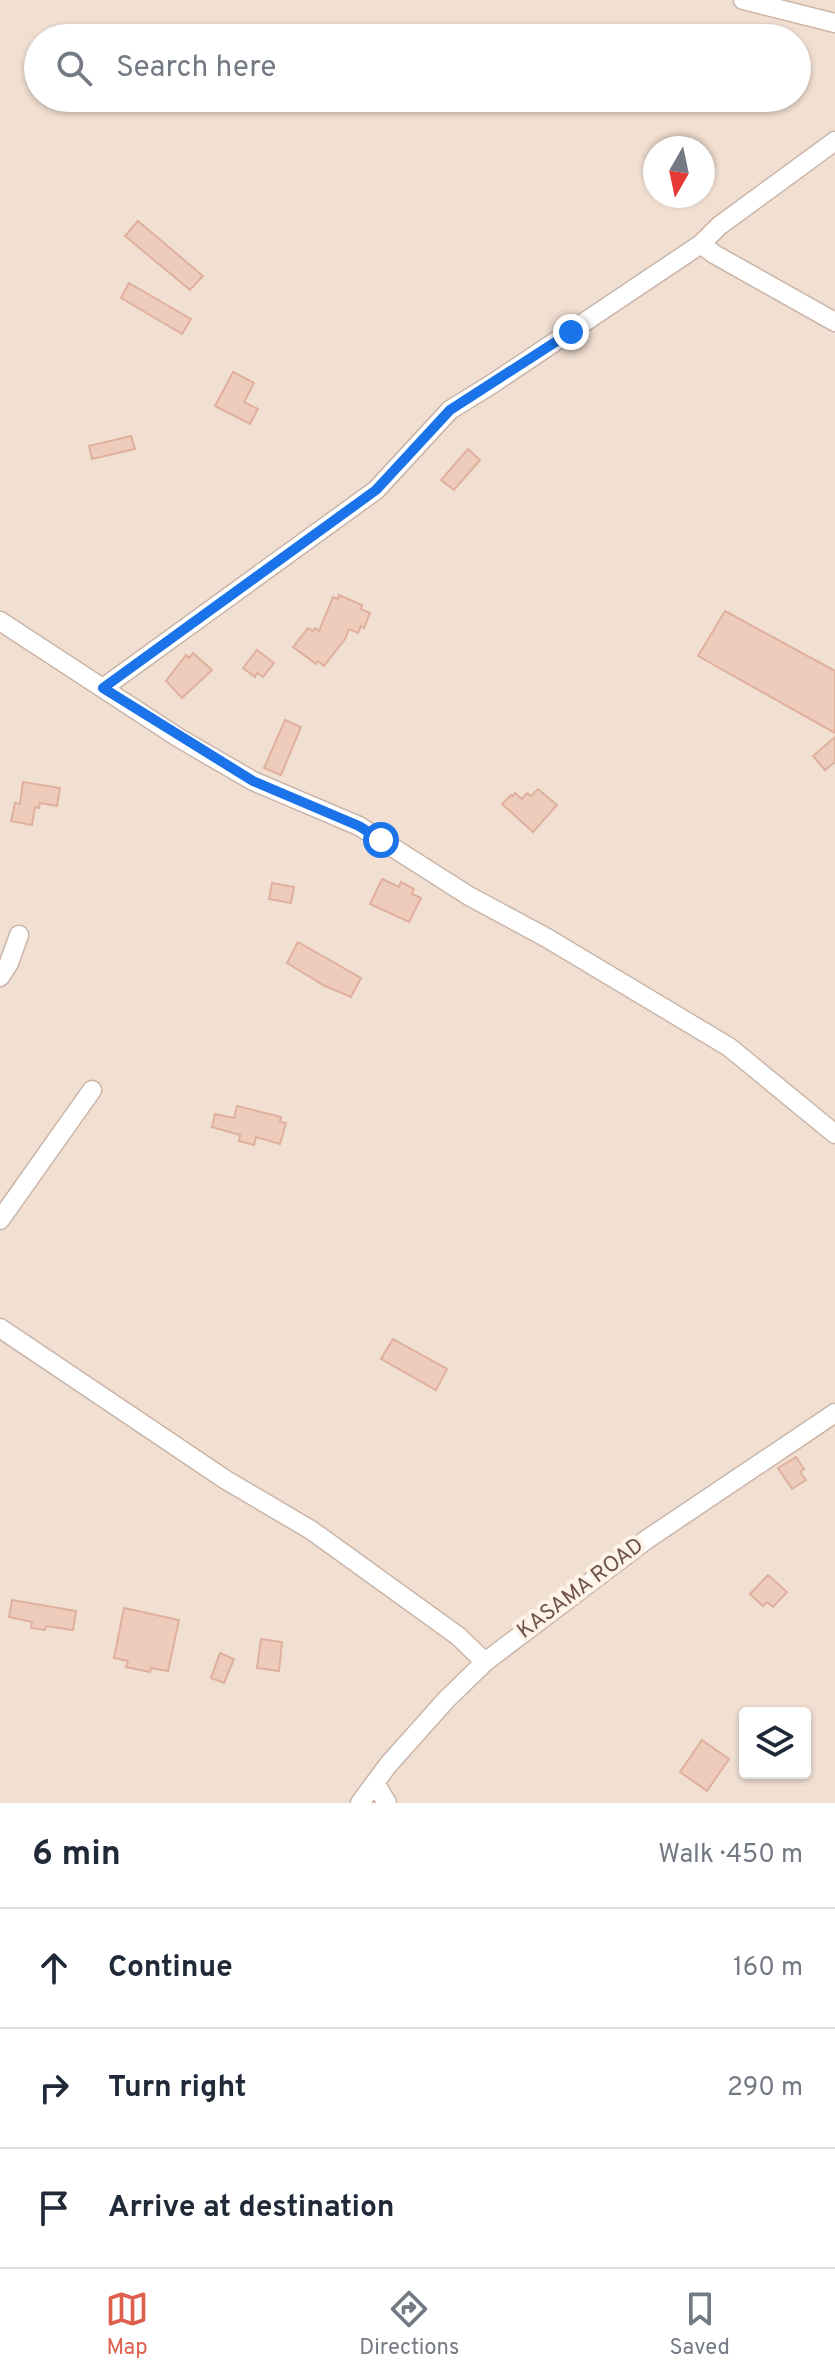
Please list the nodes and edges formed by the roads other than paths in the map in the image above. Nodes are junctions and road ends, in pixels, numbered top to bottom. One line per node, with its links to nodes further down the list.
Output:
1 (743, 0): 2 (street)
2 (833, 17)
3 (835, 141): 4 (street)
4 (701, 244): 5 (street); 7 (street)
5 (835, 322)
6 (0, 621): 7 (street)
7 (103, 688): 11 (street)
8 (19, 935): 9 (street)
9 (0, 977)
10 (92, 1090): 12 (street)
11 (835, 1134)
12 (0, 1220)
13 (0, 1328): 15 (street)
14 (835, 1413): 15 (street, KASAMA ROAD)
15 (485, 1662): 16 (street, KASAMA ROAD)
16 (375, 1783): 17 (street, KASAMA ROAD); 18 (street)
17 (360, 1803)
18 (387, 1803)

